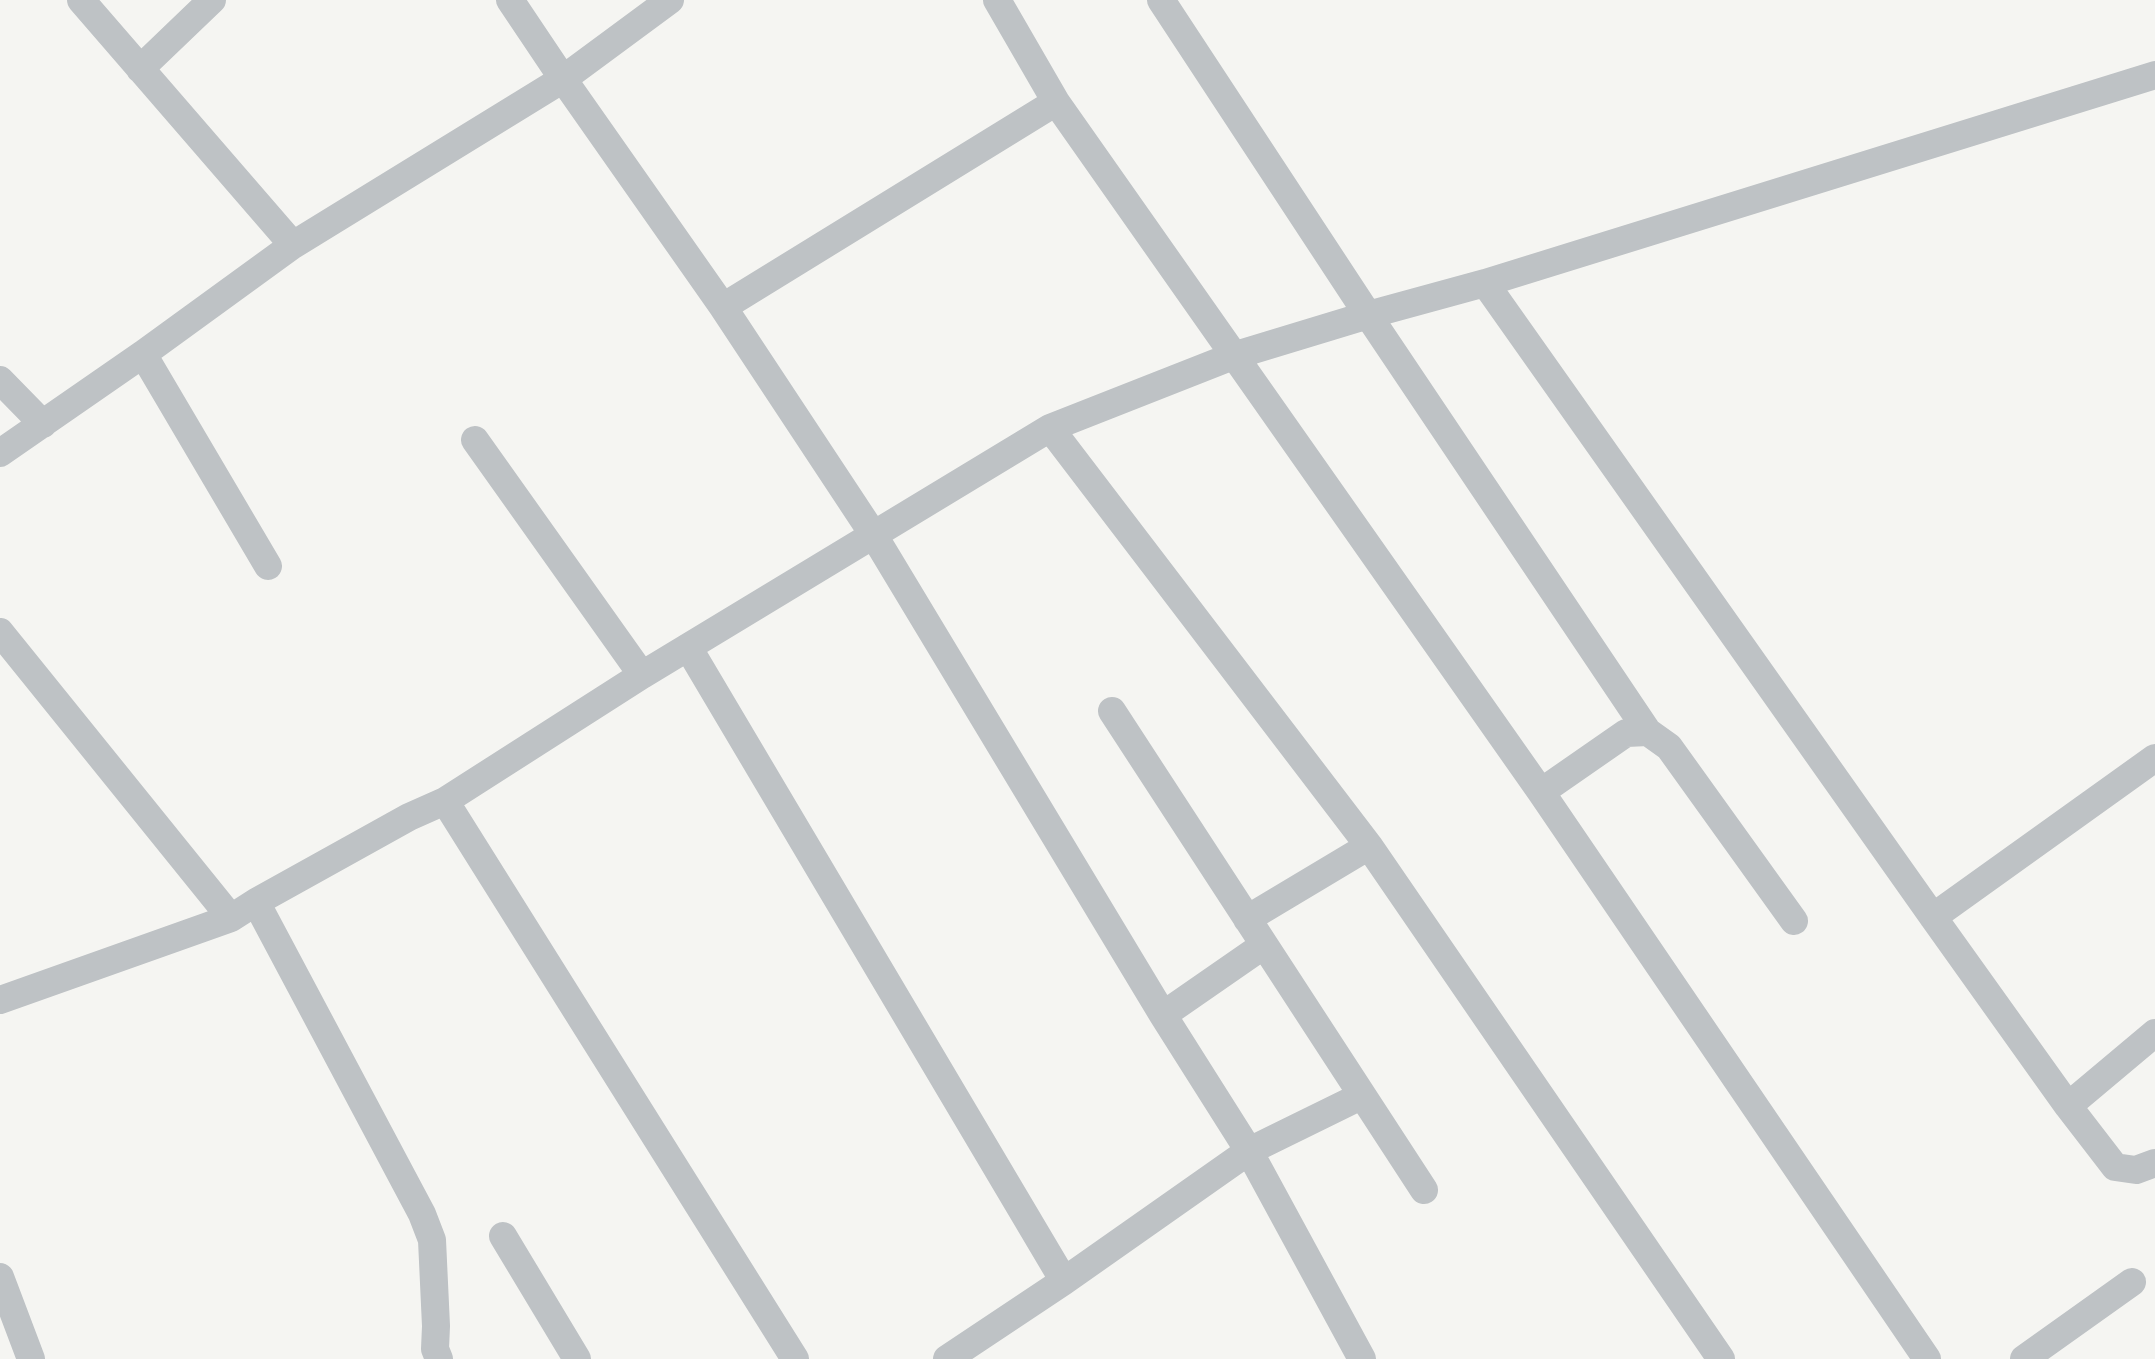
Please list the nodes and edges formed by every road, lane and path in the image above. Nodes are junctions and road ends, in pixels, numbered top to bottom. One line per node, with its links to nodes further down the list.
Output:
1 (81, 0): 7 (street)
2 (212, 0): 7 (street)
3 (510, 0): 9 (street)
4 (670, 0): 9 (street)
5 (997, 0): 10 (street)
6 (1162, 0): 14 (street)
7 (140, 69): 11 (street)
8 (2155, 76): 12 (street)
9 (562, 80): 11 (street); 13 (street)
10 (1056, 102): 13 (street); 16 (street)
11 (292, 245): 15 (street)
12 (1485, 284): 14 (street); 34 (street)
13 (723, 308): 22 (street)
14 (1368, 315): 16 (street); 28 (street)
15 (143, 354): 18 (street); 23 (street)
16 (1233, 356): 19 (street); 30 (street)
17 (0, 380): 18 (street)
18 (43, 424): 21 (street)
19 (1050, 428): 22 (street); 32 (street)
20 (475, 440): 26 (street)
21 (0, 453)
22 (873, 534): 25 (street); 40 (street)
23 (268, 566)
24 (0, 632): 35 (street)
25 (688, 647): 26 (street); 49 (street)
26 (642, 675): 31 (street)
27 (1112, 711): 36 (street)
28 (1648, 732): 30 (street); 37 (street)
29 (2155, 758): 34 (street)
30 (1541, 792): 58 (street)
31 (446, 801): 33 (street); 54 (street)
32 (1369, 846): 36 (street); 57 (street)
33 (256, 902): 35 (street); 52 (street)
34 (1933, 917): 43 (street)
35 (231, 918): 39 (street)
36 (1248, 919): 38 (street)
37 (1794, 921)
38 (1264, 945): 40 (street); 42 (street)
39 (0, 1000)
40 (1163, 1015): 44 (street)
41 (2155, 1033): 43 (street)
42 (1362, 1096): 44 (street); 46 (street)
43 (2068, 1106): 45 (street)
44 (1249, 1150): 49 (street); 56 (street)
45 (2155, 1163)
46 (1424, 1190)
47 (503, 1236): 53 (street)
48 (0, 1277): 51 (street)
49 (1064, 1281): 55 (street)
50 (2132, 1282): 59 (street)
51 (31, 1359)
52 (439, 1359)
53 (577, 1359)
54 (795, 1359)
55 (948, 1359)
56 (1362, 1359)
57 (1721, 1359)
58 (1927, 1359)
59 (2024, 1359)

